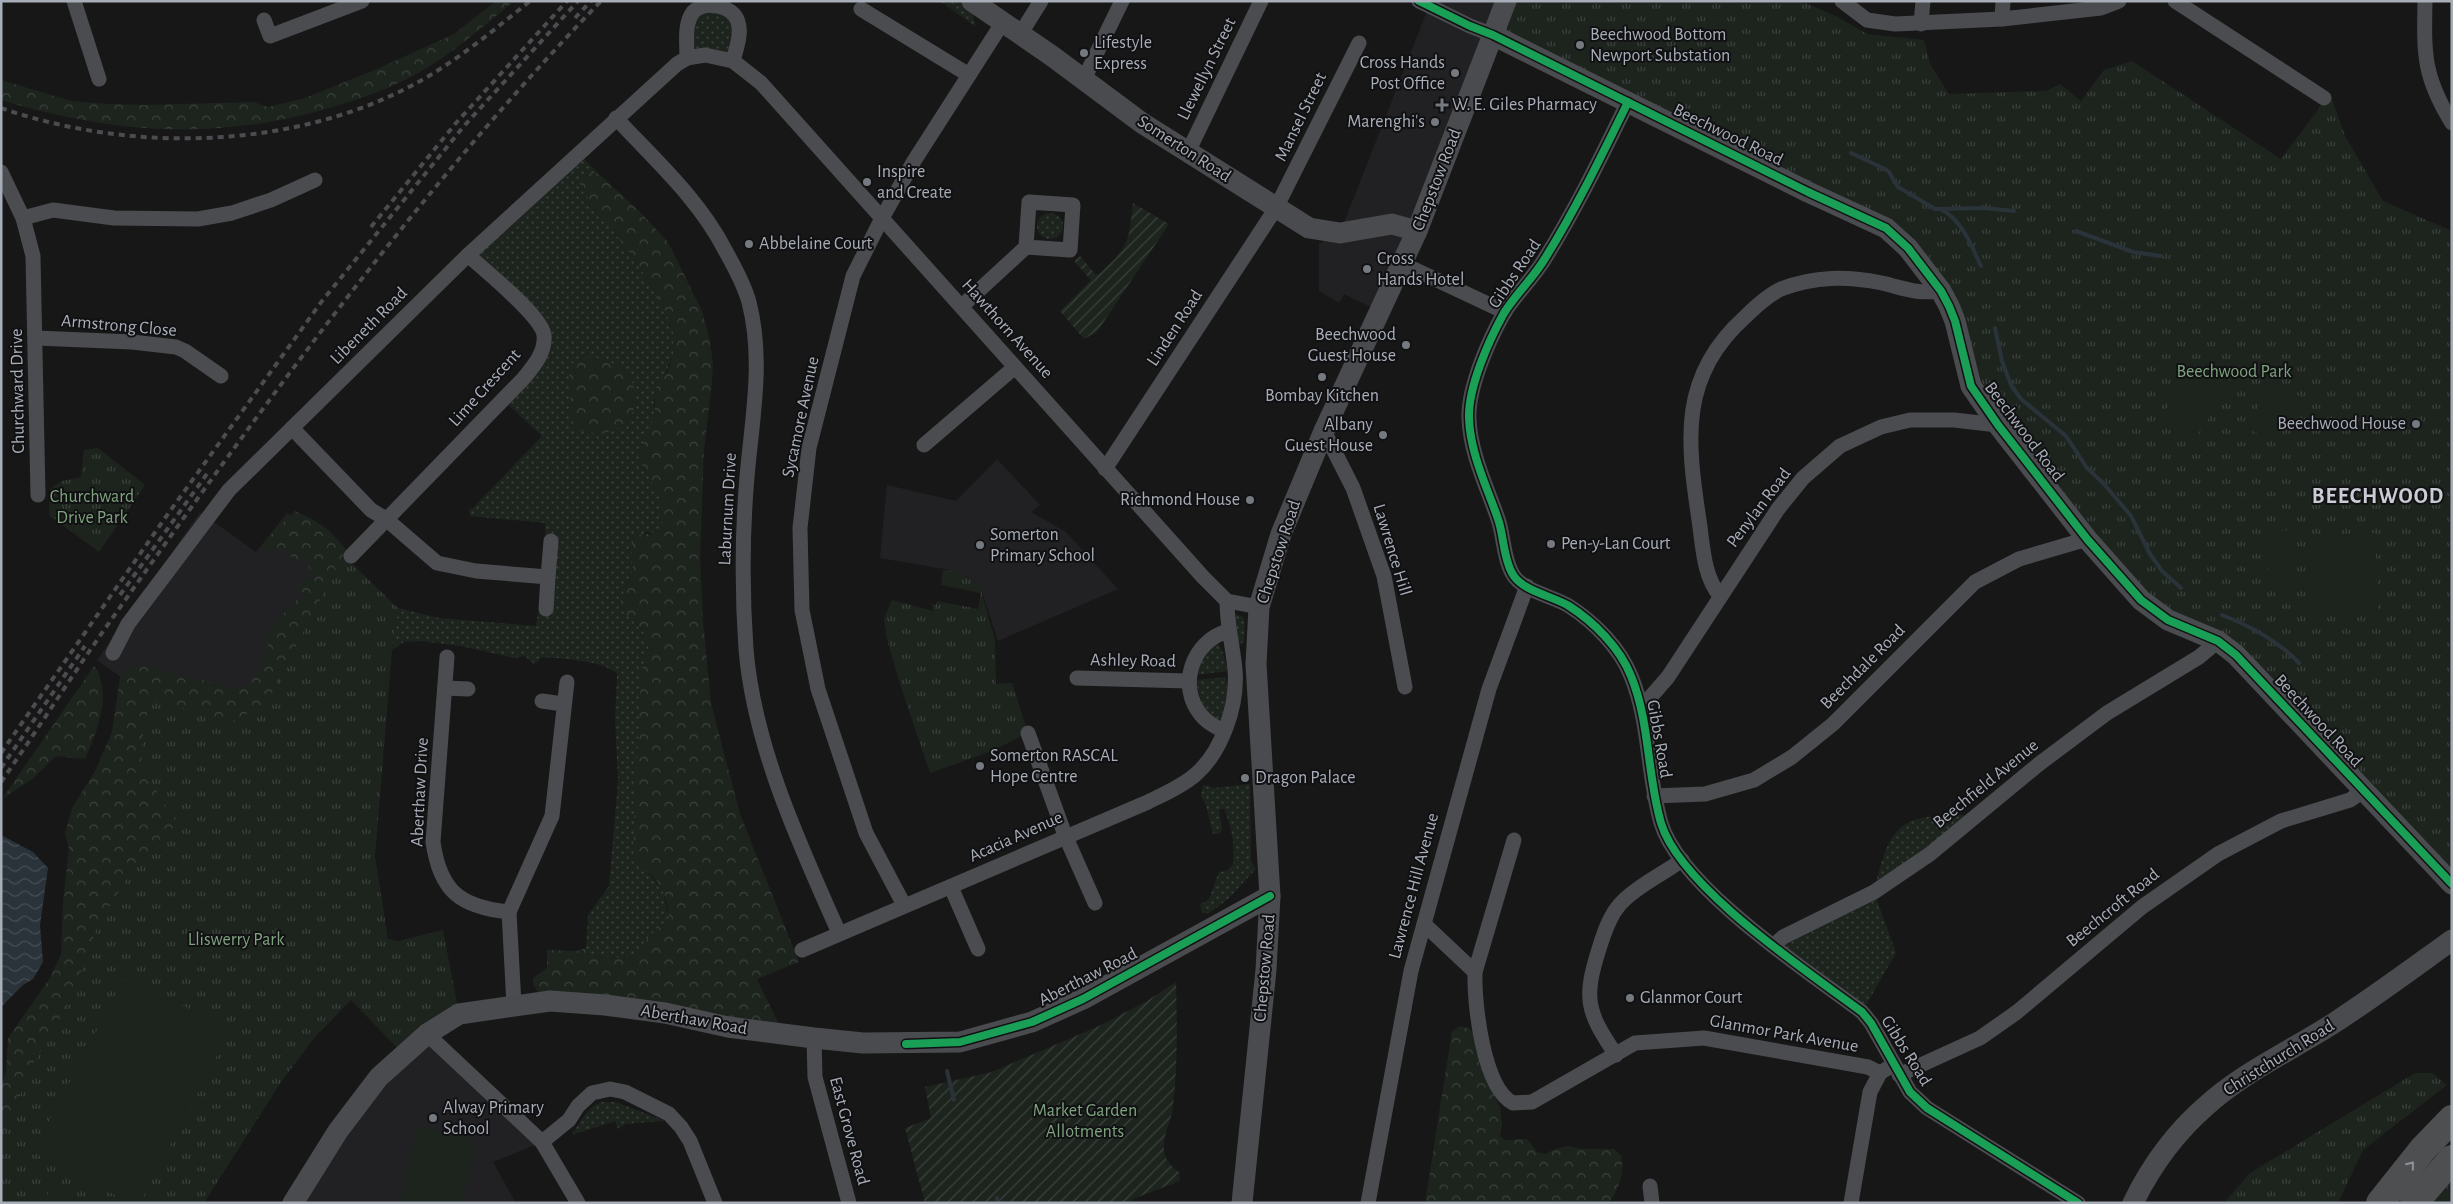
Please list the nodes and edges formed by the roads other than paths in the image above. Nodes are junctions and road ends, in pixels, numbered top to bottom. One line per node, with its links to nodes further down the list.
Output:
1 (74, 1): 25 (street)
2 (362, 1): 17 (street)
3 (972, 1): 19 (street, Somerton Road)
4 (1041, 1): 19 (street, Sycamore Avenue)
5 (1122, 1): 26 (street)
6 (1261, 1): 31 (street, Llewellyn Street)
7 (1419, 1): 20 (street)
8 (1506, 1): 20 (street, Chepstow Road)
9 (1842, 1): 18 (street)
10 (1922, 1): 18 (street)
11 (2003, 1): 16 (street)
12 (2119, 1): 16 (street)
13 (2176, 1): 27 (street)
14 (2425, 1): 30 (street)
15 (861, 8): 24 (street)
16 (2002, 19): 18 (street)
17 (264, 20)
18 (1921, 24)
19 (1012, 28): 24 (street, Sycamore Avenue); 26 (street, Somerton Road)
20 (1493, 35): 28 (street, Beechwood Road); 37 (street, Chepstow Road)
21 (1359, 42): 34 (street, Mansel Street)
22 (687, 58): 23 (street, Hawthorn Avenue); 23 (street); 29 (street, Libeneth Road)
23 (733, 61): 36 (street, Hawthorn Avenue)
24 (969, 75): 36 (street, Sycamore Avenue)
25 (99, 79)
26 (1084, 79): 31 (street, Somerton Road)
27 (2324, 98)
28 (1628, 102): 41 (street, Beechwood Road); 43 (street, Gibbs Road)
29 (616, 118): 39 (street, Libeneth Road); 90 (street, Laburnum Drive)
30 (2452, 123)
31 (1188, 152): 34 (street, Somerton Road)
32 (1, 172): 35 (street, Churchward Drive)
33 (315, 180): 35 (street)
34 (1276, 208): 37 (street, Somerton Road); 51 (street, Linden Road)
35 (23, 218): 44 (street, Churchward Drive)
36 (881, 220): 42 (street, Hawthorn Avenue); 87 (street, Sycamore Avenue)
37 (1417, 231): 40 (street, Chepstow Road)
38 (1026, 247): 42 (street)
39 (468, 255): 48 (street, Libeneth Road); 53 (street, Lime Crescent)
40 (1403, 264): 43 (street); 49 (street, Chepstow Road)
41 (1941, 292): 47 (street, Beechwood Road); 59 (street)
42 (962, 306): 45 (street, Hawthorn Avenue)
43 (1505, 312): 58 (street, Gibbs Road)
44 (36, 338): 46 (street, Armstrong Close); 52 (street, Churchward Drive)
45 (1015, 367): 50 (street); 51 (street, Hawthorn Avenue)
46 (221, 376)
47 (1998, 425): 54 (street, Beechwood Road); 59 (street, Penylan Road)
48 (292, 428): 53 (street); 65 (street, Libeneth Road)
49 (1324, 431): 61 (street, Chepstow Road); 70 (street, Lawrence Hill)
50 (924, 445)
51 (1105, 468): 60 (street, Hawthorn Avenue)
52 (38, 495)
53 (386, 519): 56 (street, Lime Crescent); 57 (street)
54 (2087, 539): 64 (street, Beechwood Road); 79 (street, Beechdale Road)
55 (550, 541): 57 (street)
56 (351, 556)
57 (548, 577): 62 (street)
58 (1527, 586): 75 (street, Gibbs Road); 89 (street, Lawrence Hill Avenue)
59 (1720, 596): 75 (street, Penylan Road)
60 (1226, 602): 61 (street); 63 (street, Acacia Avenue)
61 (1259, 607): 85 (street, Chepstow Road)
62 (546, 609)
63 (1228, 631): 68 (street); 76 (street, Acacia Avenue)
64 (2218, 642): 78 (street, Beechwood Road); 92 (street, Beechfield Avenue)
65 (113, 653)
66 (447, 657): 71 (street, Aberthaw Drive)
67 (1076, 678): 68 (street, Ashley Road)
68 (1188, 681): 76 (street)
69 (567, 682): 74 (street)
70 (1405, 687)
71 (445, 688): 72 (street); 88 (street, Aberthaw Drive)
72 (468, 689)
73 (542, 701): 74 (street)
74 (563, 704): 88 (street)
75 (1641, 708): 79 (street, Gibbs Road)
76 (1223, 731): 80 (street, Acacia Avenue)
77 (1028, 733): 80 (street)
78 (2363, 791): 83 (street, Beechwood Road); 100 (street, Beechcroft Road)
79 (1654, 796): 82 (street, Gibbs Road)
80 (1065, 835): 84 (street, Acacia Avenue); 86 (street)
81 (1514, 840): 95 (street)
82 (1682, 860): 92 (street, Gibbs Road); 99 (street)
83 (2452, 884)
84 (951, 887): 87 (street, Acacia Avenue); 93 (street)
85 (1270, 896): 98 (street, Aberthaw Road); 110 (street, Chepstow Road)
86 (1095, 903)
87 (904, 905): 90 (street, Acacia Avenue)
88 (510, 912): 96 (street)
89 (1424, 924): 95 (street); 111 (street, Lawrence Hill Avenue)
90 (839, 933): 94 (street, Acacia Avenue)
91 (2452, 940): 115 (street, Christchurch Road)
92 (1773, 946): 100 (street, Gibbs Road)
93 (978, 949)
94 (802, 950)
95 (1475, 972): 99 (street, Glanmor Park Avenue)
96 (514, 1005): 97 (street, Aberthaw Road); 98 (street, Aberthaw Road)
97 (426, 1034): 103 (street); 106 (street, Aberthaw Road)
98 (814, 1038): 109 (street, East Grove Road)
99 (1616, 1055): 101 (street, Glanmor Park Avenue)
100 (1896, 1070): 101 (street, Beechcroft Road); 114 (street, Gibbs Road)
101 (1880, 1073): 113 (street)
102 (2452, 1119): 116 (highway, one-way to 102)
103 (542, 1142): 107 (street); 108 (street)
104 (2452, 1159): 117 (highway)
105 (1650, 1186): 112 (street)
106 (293, 1203)
107 (578, 1203)
108 (715, 1203)
109 (849, 1203)
110 (1242, 1203)
111 (1368, 1203)
112 (1652, 1203)
113 (1852, 1203)
114 (2078, 1203)
115 (2133, 1203)
116 (2380, 1203)
117 (2414, 1203)

